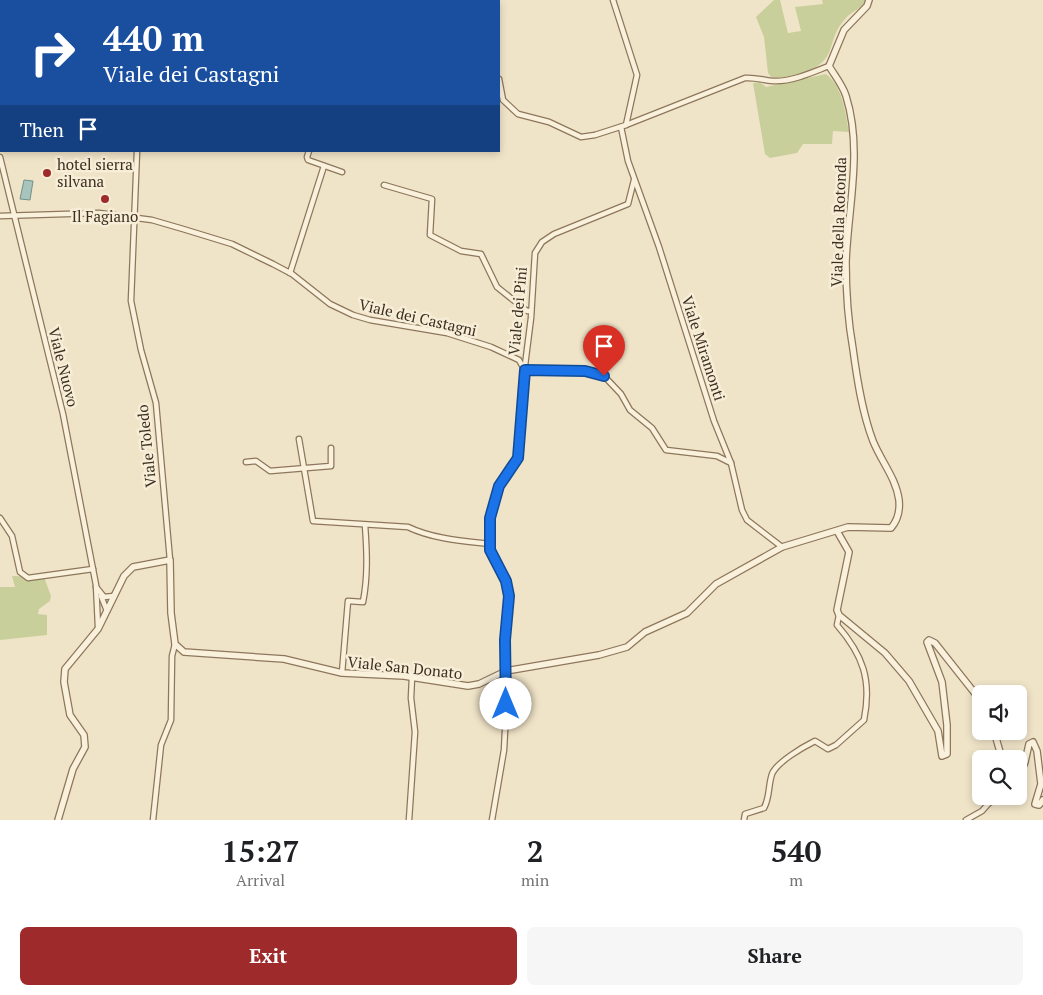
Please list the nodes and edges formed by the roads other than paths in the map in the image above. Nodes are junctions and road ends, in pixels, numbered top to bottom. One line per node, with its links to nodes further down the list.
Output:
1 (614, 0): 5 (street)
2 (869, 0): 3 (street)
3 (829, 66): 5 (street); 26 (street, Viale della Rotonda)
4 (500, 84): 5 (street)
5 (623, 126): 11 (street, Viale Miramonti)
6 (137, 152): 15 (street, Viale Toledo)
7 (309, 152): 9 (street)
8 (0, 157): 14 (street, Viale Nuovo)
9 (324, 166): 10 (street); 16 (street)
10 (342, 172)
11 (634, 180): 17 (street, Viale dei Pini); 22 (street, Viale Miramonti)
12 (384, 185): 17 (street)
13 (0, 216): 14 (street, Viale dei Castagni)
14 (15, 217): 15 (street, Viale dei Castagni); 30 (street, Viale Nuovo)
15 (136, 217): 16 (street, Viale dei Castagni); 29 (street, Viale Toledo)
16 (290, 273): 18 (street, Viale dei Castagni)
17 (531, 311): 18 (street, Viale dei Pini)
18 (525, 370): 22 (street); 27 (street, Viale dei Pini)
19 (299, 438): 23 (street)
20 (331, 448): 23 (street)
21 (246, 462): 23 (street)
22 (731, 463): 28 (street, Viale Miramonti)
23 (304, 468): 25 (street)
24 (0, 518): 30 (street)
25 (365, 526): 27 (street); 40 (street)
26 (837, 531): 28 (street, Viale San Donato); 36 (street)
27 (490, 544): 39 (street, Viale dei Pini)
28 (782, 547): 39 (street, Viale San Donato)
29 (170, 560): 33 (street); 38 (street, Viale Toledo)
30 (93, 569): 31 (street, Viale Nuovo)
31 (96, 586): 32 (street, Viale Nuovo); 34 (street, Viale Nuovo)
32 (100, 594): 33 (street); 35 (street, Viale Nuovo)
33 (114, 596): 35 (street)
34 (98, 604): 35 (street); 37 (street, Viale Nuovo)
35 (107, 611): 37 (street)
36 (839, 615): 42 (street); 50 (street)
37 (98, 629): 46 (street)
38 (175, 644): 40 (street, Viale San Donato); 47 (street)
39 (506, 671): 41 (street, Viale San Donato); 49 (street, Viale dei Pini)
40 (342, 673): 41 (street, Viale San Donato)
41 (412, 677): 48 (street)
42 (972, 690)
43 (1027, 753): 44 (street)
44 (1043, 800)
45 (986, 805): 51 (street)
46 (58, 820)
47 (153, 820)
48 (409, 820)
49 (492, 820)
50 (744, 820)
51 (966, 820)

